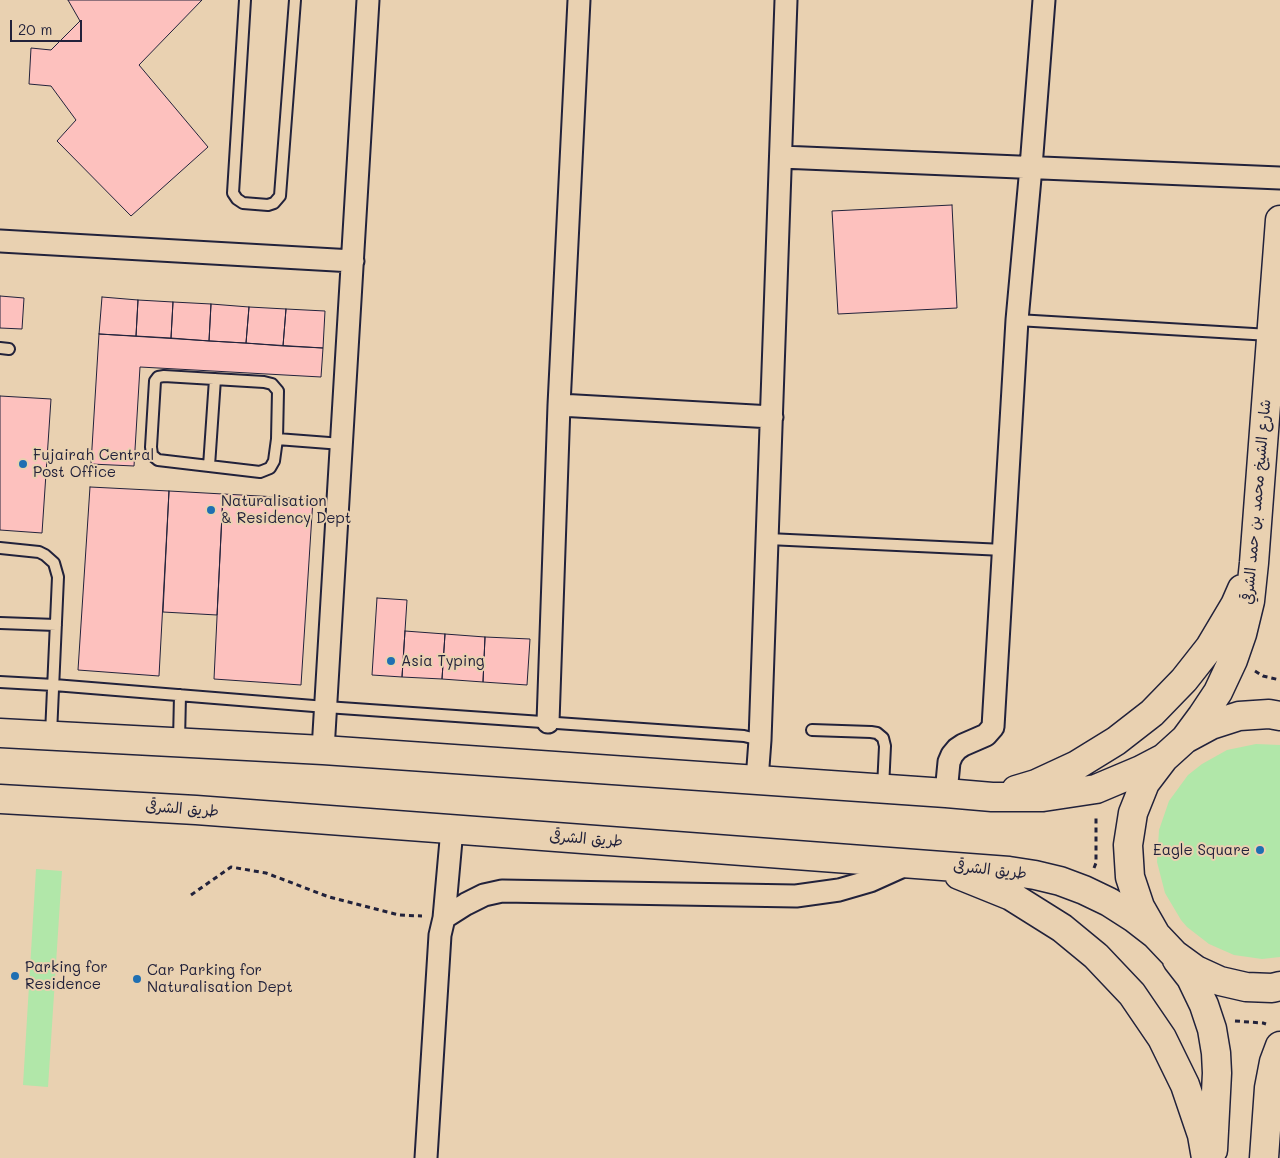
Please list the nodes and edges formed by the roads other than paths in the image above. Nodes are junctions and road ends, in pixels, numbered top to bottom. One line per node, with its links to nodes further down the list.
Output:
1 (245, 0): 2 (lane)
2 (295, 0)
3 (368, 0): 12 (street)
4 (579, 0): 16 (street)
5 (786, 0): 7 (street)
6 (1044, 0): 8 (street)
7 (781, 157): 8 (street); 17 (street)
8 (1031, 167): 9 (street); 13 (street)
9 (1280, 178)
10 (1280, 220): 14 (main road, شارع الشيخ محمد بن حمد الشرقي)
11 (0, 241): 12 (street)
12 (353, 261): 19 (street)
13 (1017, 320): 14 (lane); 23 (street)
14 (1271, 335): 24 (main road, شارع الشيخ محمد بن حمد الشرقي)
15 (214, 379): 18 (lane); 20 (lane); 20 (lane)
16 (559, 405): 17 (street); 32 (street)
17 (772, 417): 21 (street)
18 (277, 439): 19 (lane); 20 (lane)
19 (342, 444): 30 (street)
20 (209, 466)
21 (768, 539): 23 (lane); 37 (street)
22 (0, 548): 26 (lane)
23 (1004, 550): 43 (street)
24 (1254, 562): 36 (main road, شارع الشيخ محمد بن حمد الشرقي); 44 (main road)
25 (0, 623): 26 (lane)
26 (56, 625): 28 (lane)
27 (0, 682): 28 (lane)
28 (54, 685): 29 (lane); 35 (lane)
29 (180, 696): 30 (lane); 38 (lane)
30 (326, 708): 32 (lane); 39 (street)
31 (1280, 716): 36 (main road)
32 (548, 722): 37 (lane)
33 (812, 730): 42 (lane)
34 (0, 734): 35 (main road)
35 (51, 735): 38 (main road)
36 (1185, 739): 40 (main road)
37 (760, 740): 41 (street)
38 (178, 742): 39 (main road)
39 (323, 750): 41 (main road)
40 (1164, 758): 44 (main road); 49 (main road)
41 (757, 780): 42 (main road)
42 (883, 789): 43 (main road)
43 (946, 793): 44 (main road)
44 (992, 797)
45 (0, 798): 46 (main road, طريق الشرقى)
46 (452, 829): 47 (main road, طريق الشرقى); 48 (street)
47 (912, 863): 48 (street); 49 (main road, طريق الشرقى); 54 (main road)
48 (444, 918): 53 (street)
49 (1165, 945): 50 (main road); 55 (main road)
50 (1280, 986)
51 (1280, 1046): 52 (main road)
52 (1274, 1107): 56 (main road)
53 (426, 1158)
54 (1206, 1158)
55 (1213, 1158)
56 (1264, 1158)

